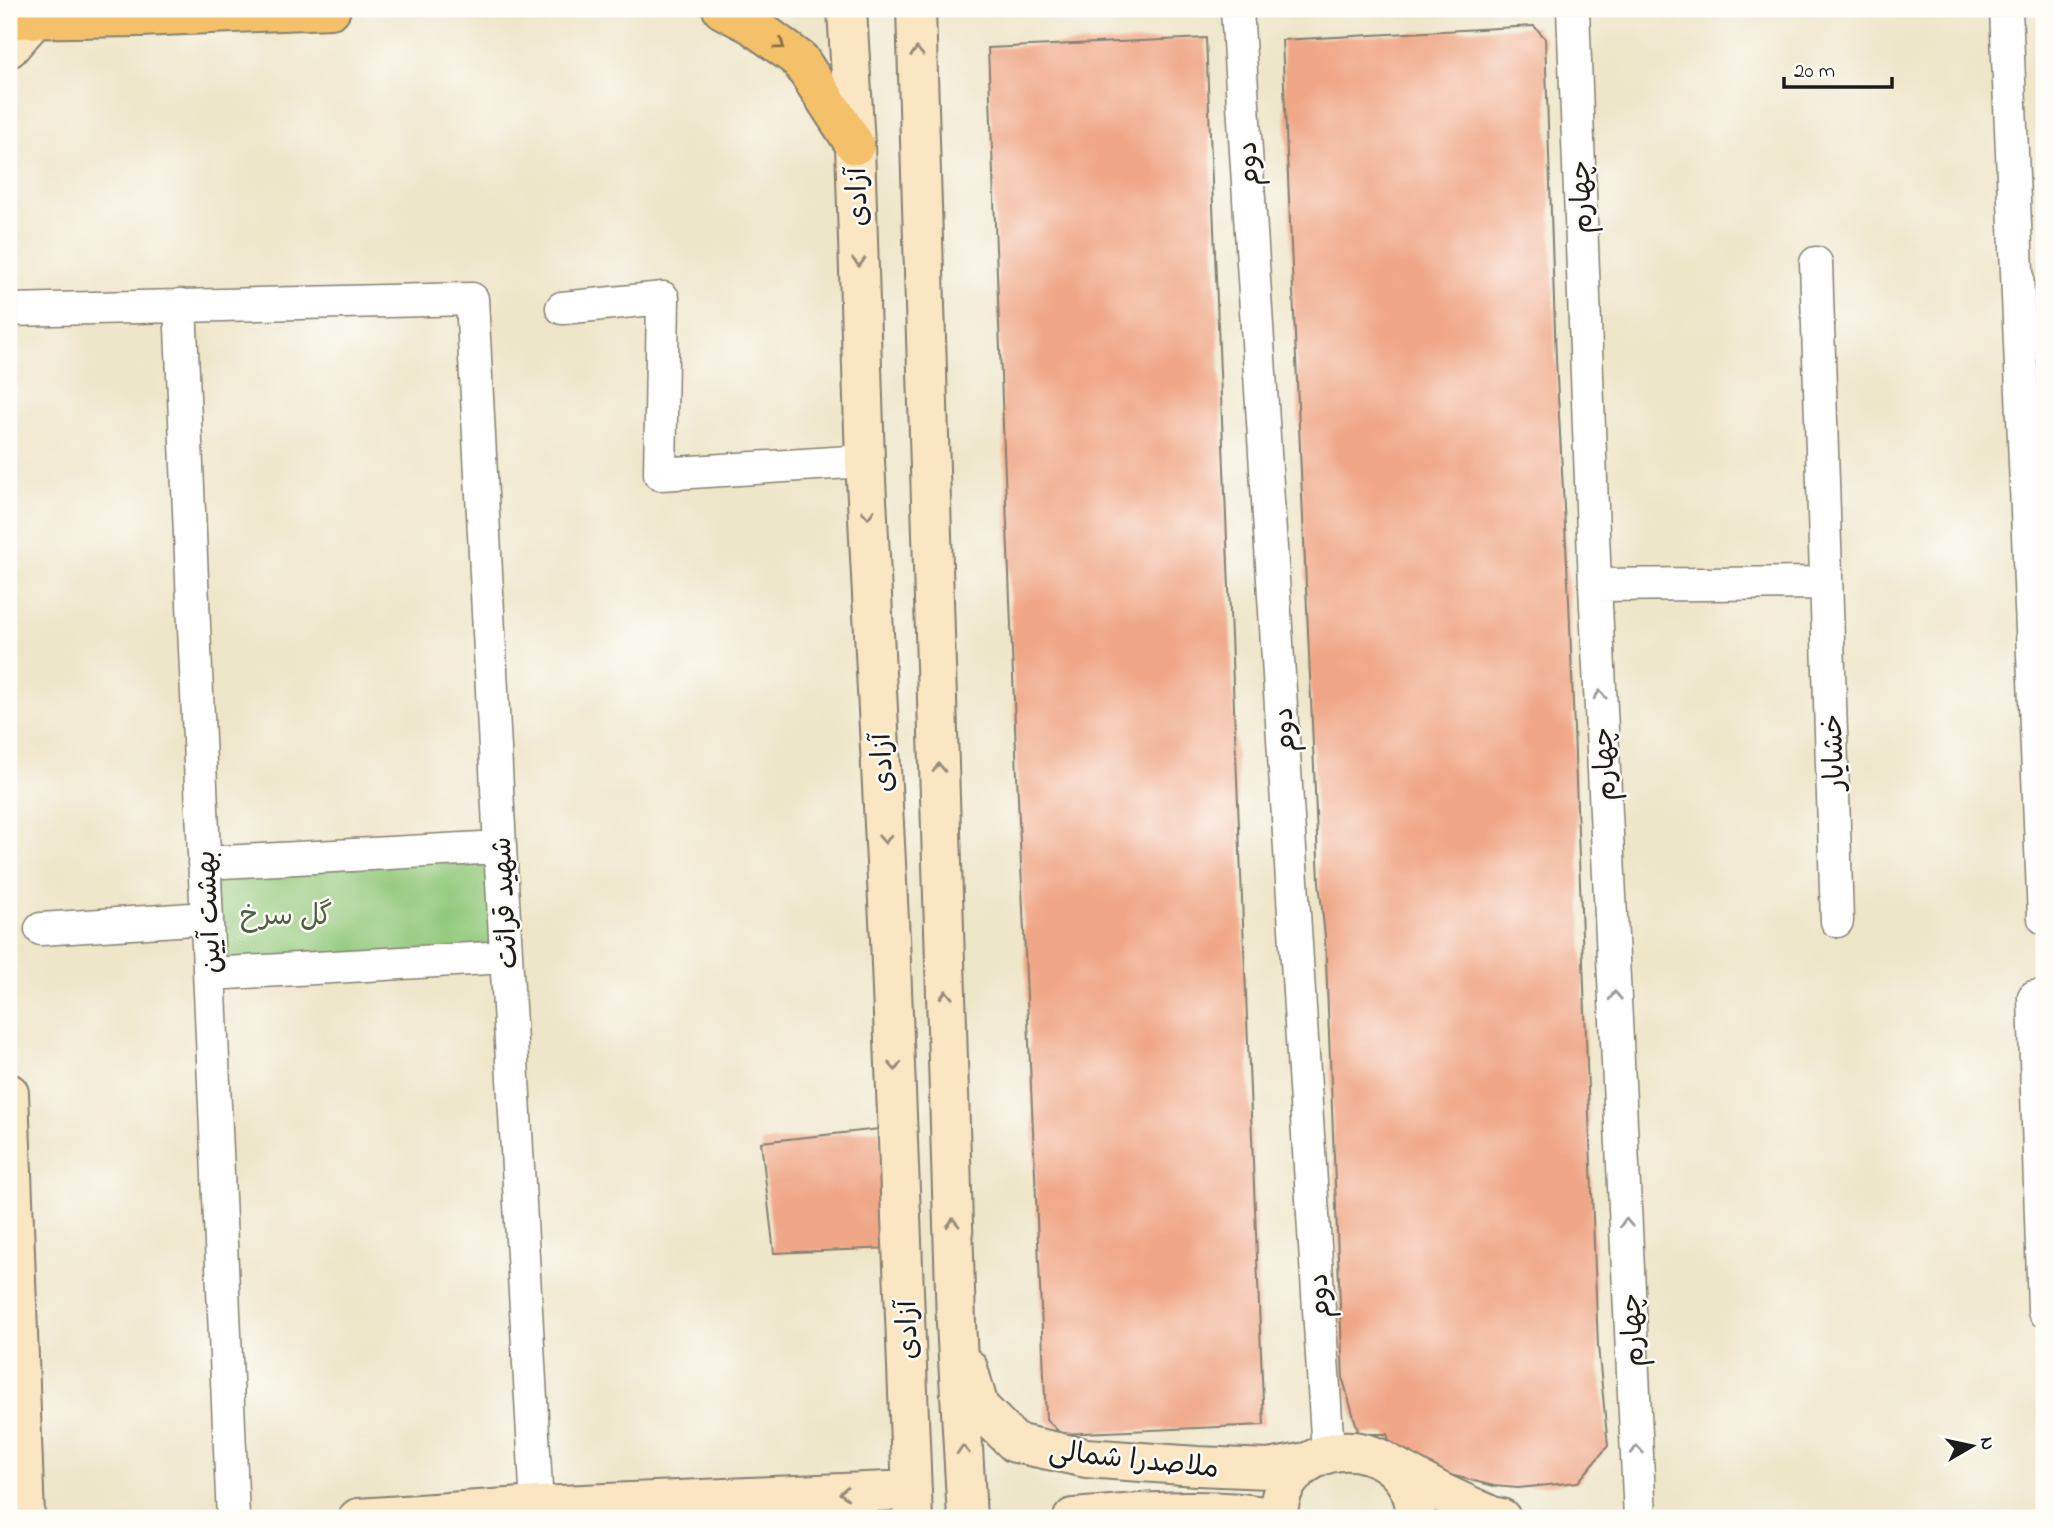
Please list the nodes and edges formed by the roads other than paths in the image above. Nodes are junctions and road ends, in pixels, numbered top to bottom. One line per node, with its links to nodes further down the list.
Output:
1 (331, 9): 8 (main road)
2 (722, 9): 10 (main road, one-way to 10)
3 (847, 9): 10 (main road, آزادی)
4 (916, 9): 24 (main road, آزادی, one-way to 4)
5 (1237, 9): 32 (street, دوم)
6 (1573, 9): 17 (street, چهارم)
7 (2006, 9): 21 (street)
8 (22, 19): 9 (main road)
9 (9, 48)
10 (855, 145): 15 (main road, آزادی, one-way to 15)
11 (1816, 263): 16 (street, خشایار)
12 (180, 305): 14 (street); 18 (street, شهید قرائت); 19 (street, بهشت آیین)
13 (562, 308): 15 (street)
14 (9, 310)
15 (865, 461): 25 (main road, آزادی, one-way to 25)
16 (1826, 583): 17 (street); 22 (street, خشایار)
17 (1595, 585): 44 (street, چهارم, one-way to 17)
18 (500, 847): 19 (street); 26 (street, شهید قرائت)
19 (204, 863): 20 (street, بهشت آیین)
20 (208, 918): 23 (street); 27 (street, بهشت آیین)
21 (2044, 918)
22 (1837, 922)
23 (41, 929)
24 (944, 937): 25 (main road); 31 (main road, آزادی, one-way to 24)
25 (890, 939): 34 (main road, آزادی, one-way to 34)
26 (506, 957): 27 (street); 35 (street, شهید قرائت)
27 (210, 974): 37 (street, بهشت آیین)
28 (2034, 997): 30 (street)
29 (9, 1093): 36 (main road)
30 (2044, 1311)
31 (956, 1323): 32 (main road, ملاصدرا شمالی); 39 (main road, آزادی, one-way to 31)
32 (1318, 1457): 33 (main road, ملاصدرا شمالی); 41 (main road)
33 (1380, 1458): 42 (main road); 43 (main road)
34 (912, 1504): 35 (main road, one-way to 35)
35 (537, 1506): 38 (main road)
36 (25, 1518)
37 (233, 1518)
38 (358, 1518)
39 (967, 1518)
40 (1073, 1518): 41 (main road, ملاصدرا شمالی)
41 (1276, 1518)
42 (1416, 1518)
43 (1501, 1518)
44 (1640, 1518)

